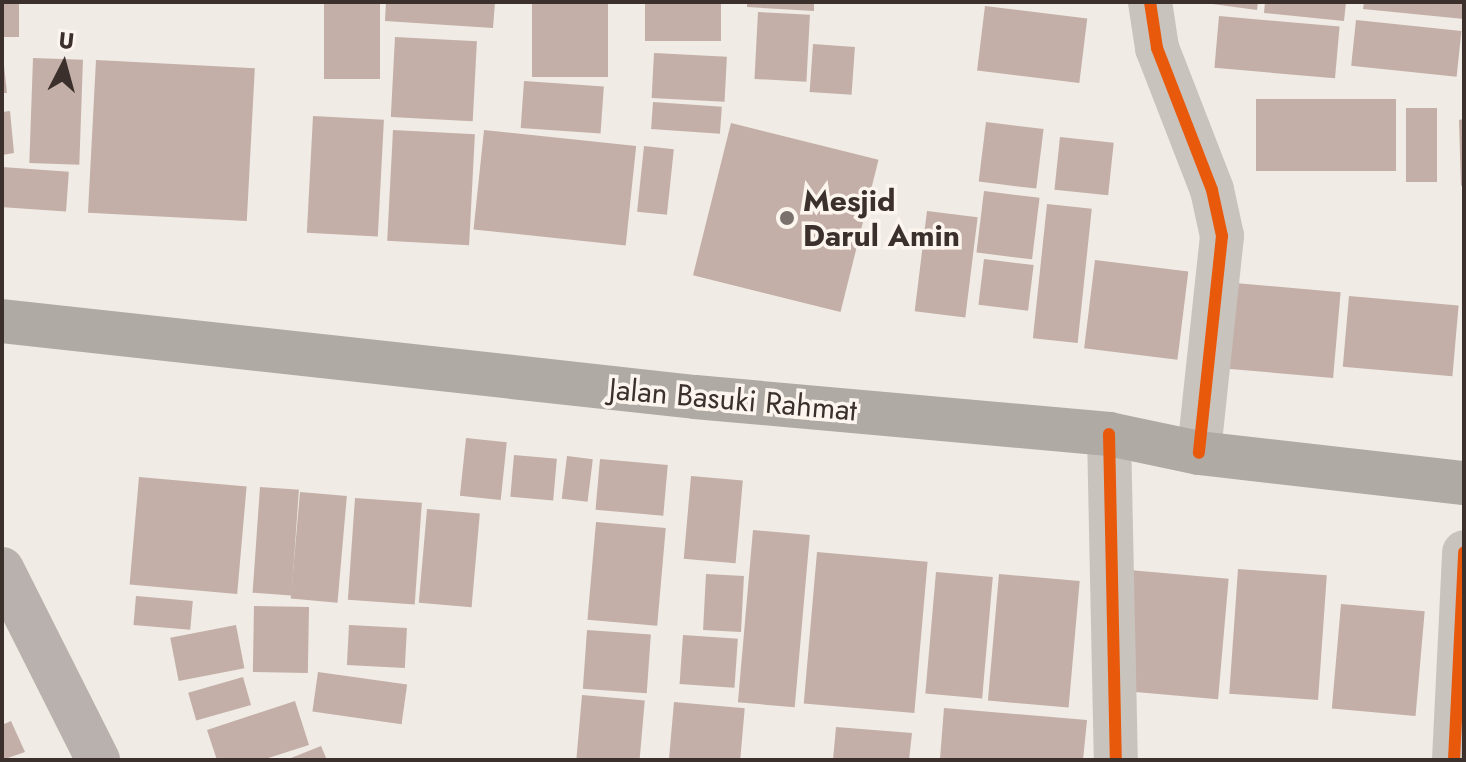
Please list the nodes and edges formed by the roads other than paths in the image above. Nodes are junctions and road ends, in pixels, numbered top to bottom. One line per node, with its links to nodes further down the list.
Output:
1 (1150, 2): 4 (street)
2 (2, 321): 3 (highway, Jalan Basuki Rahmat)
3 (1109, 434): 4 (highway, Jalan Basuki Rahmat); 9 (street)
4 (1199, 453): 5 (highway, Jalan Basuki Rahmat)
5 (1464, 483)
6 (1464, 552): 10 (street)
7 (2, 569): 8 (main road)
8 (98, 760)
9 (1116, 760)
10 (1454, 760)

